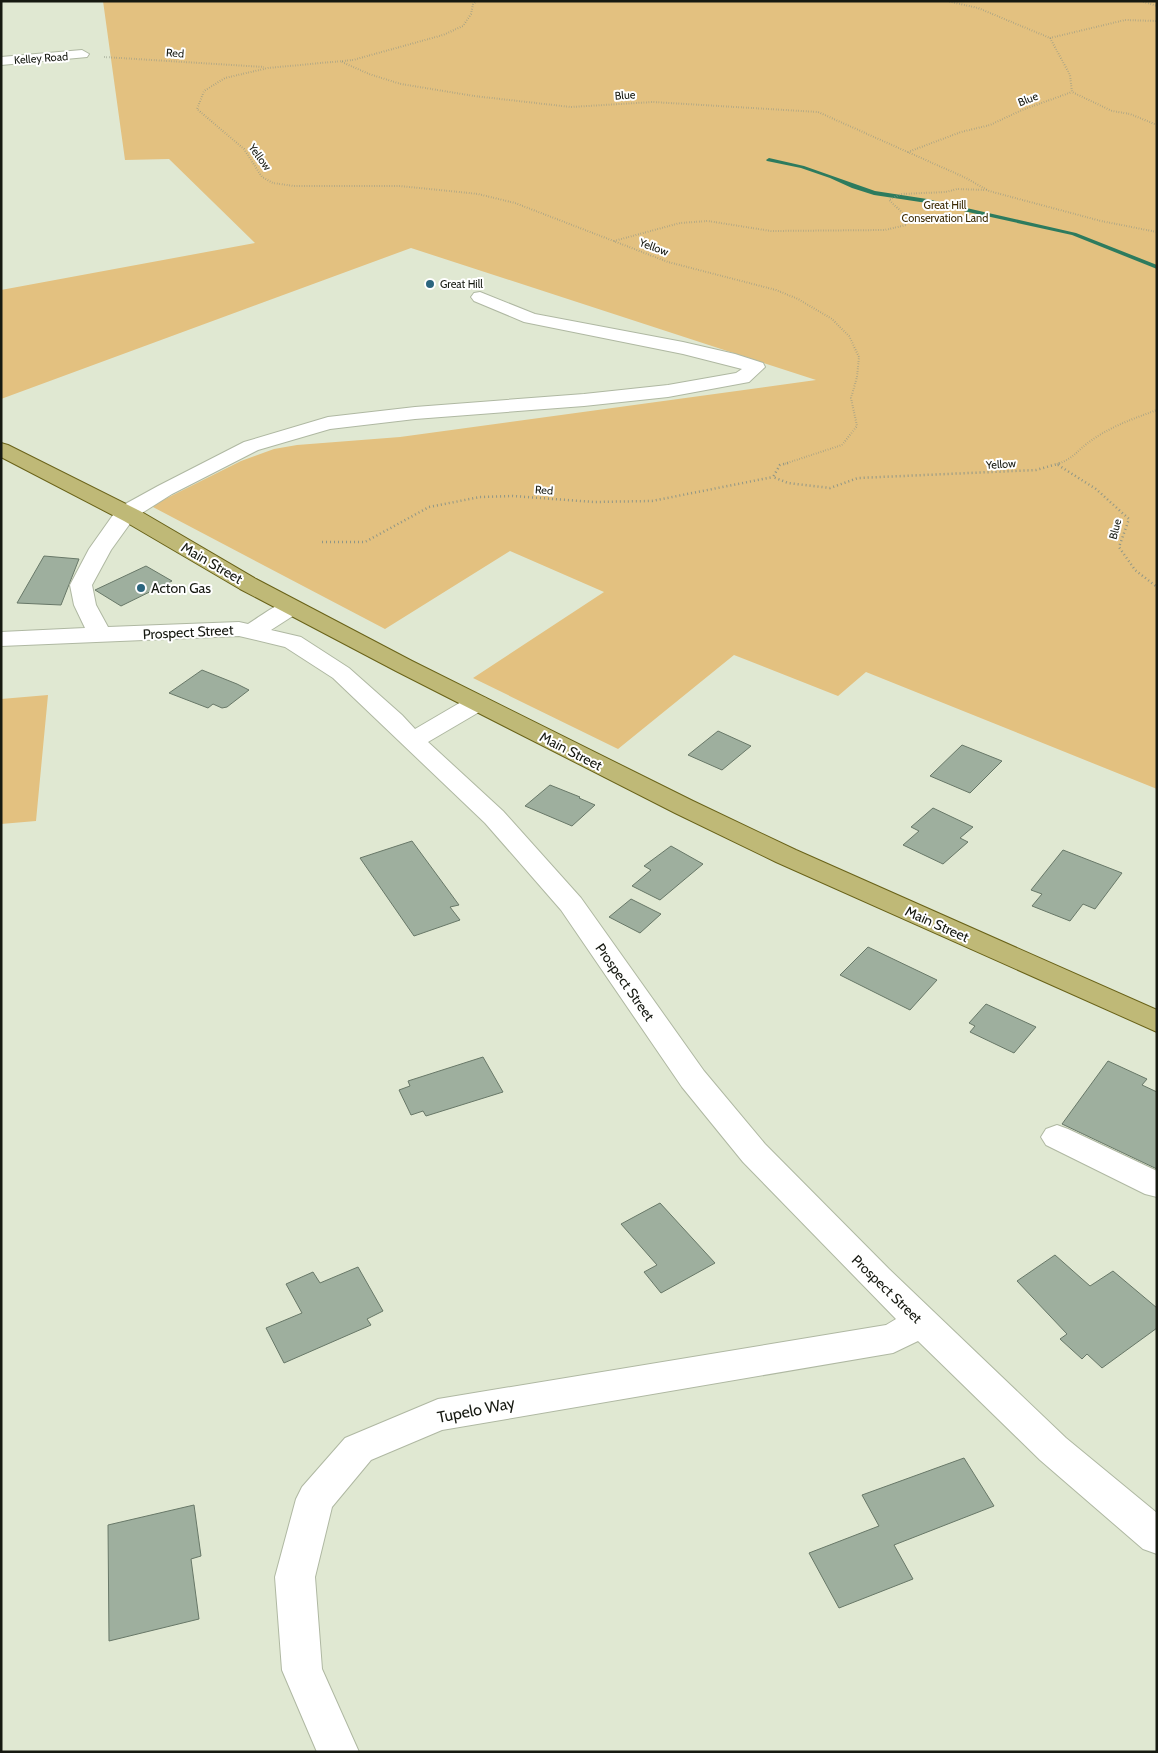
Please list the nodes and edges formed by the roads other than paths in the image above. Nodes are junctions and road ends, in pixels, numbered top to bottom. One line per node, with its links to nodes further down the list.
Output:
1 (82, 54): 2 (street, Kelley Road)
2 (1, 61)
3 (480, 297): 5 (street)
4 (1, 448): 5 (main road, Main Street)
5 (126, 513): 6 (main road, Main Street); 8 (street)
6 (291, 607): 7 (street); 10 (main road, Main Street)
7 (252, 632): 8 (street, Prospect Street); 11 (street, Prospect Street)
8 (100, 636): 9 (street, Prospect Street)
9 (1, 639)
10 (477, 703): 11 (street); 12 (main road, Main Street)
11 (412, 741): 15 (street, Prospect Street)
12 (1157, 1022)
13 (1057, 1137): 14 (street)
14 (1157, 1185)
15 (921, 1322): 16 (street, Prospect Street); 17 (street, Tupelo Way)
16 (1157, 1537)
17 (338, 1752)

